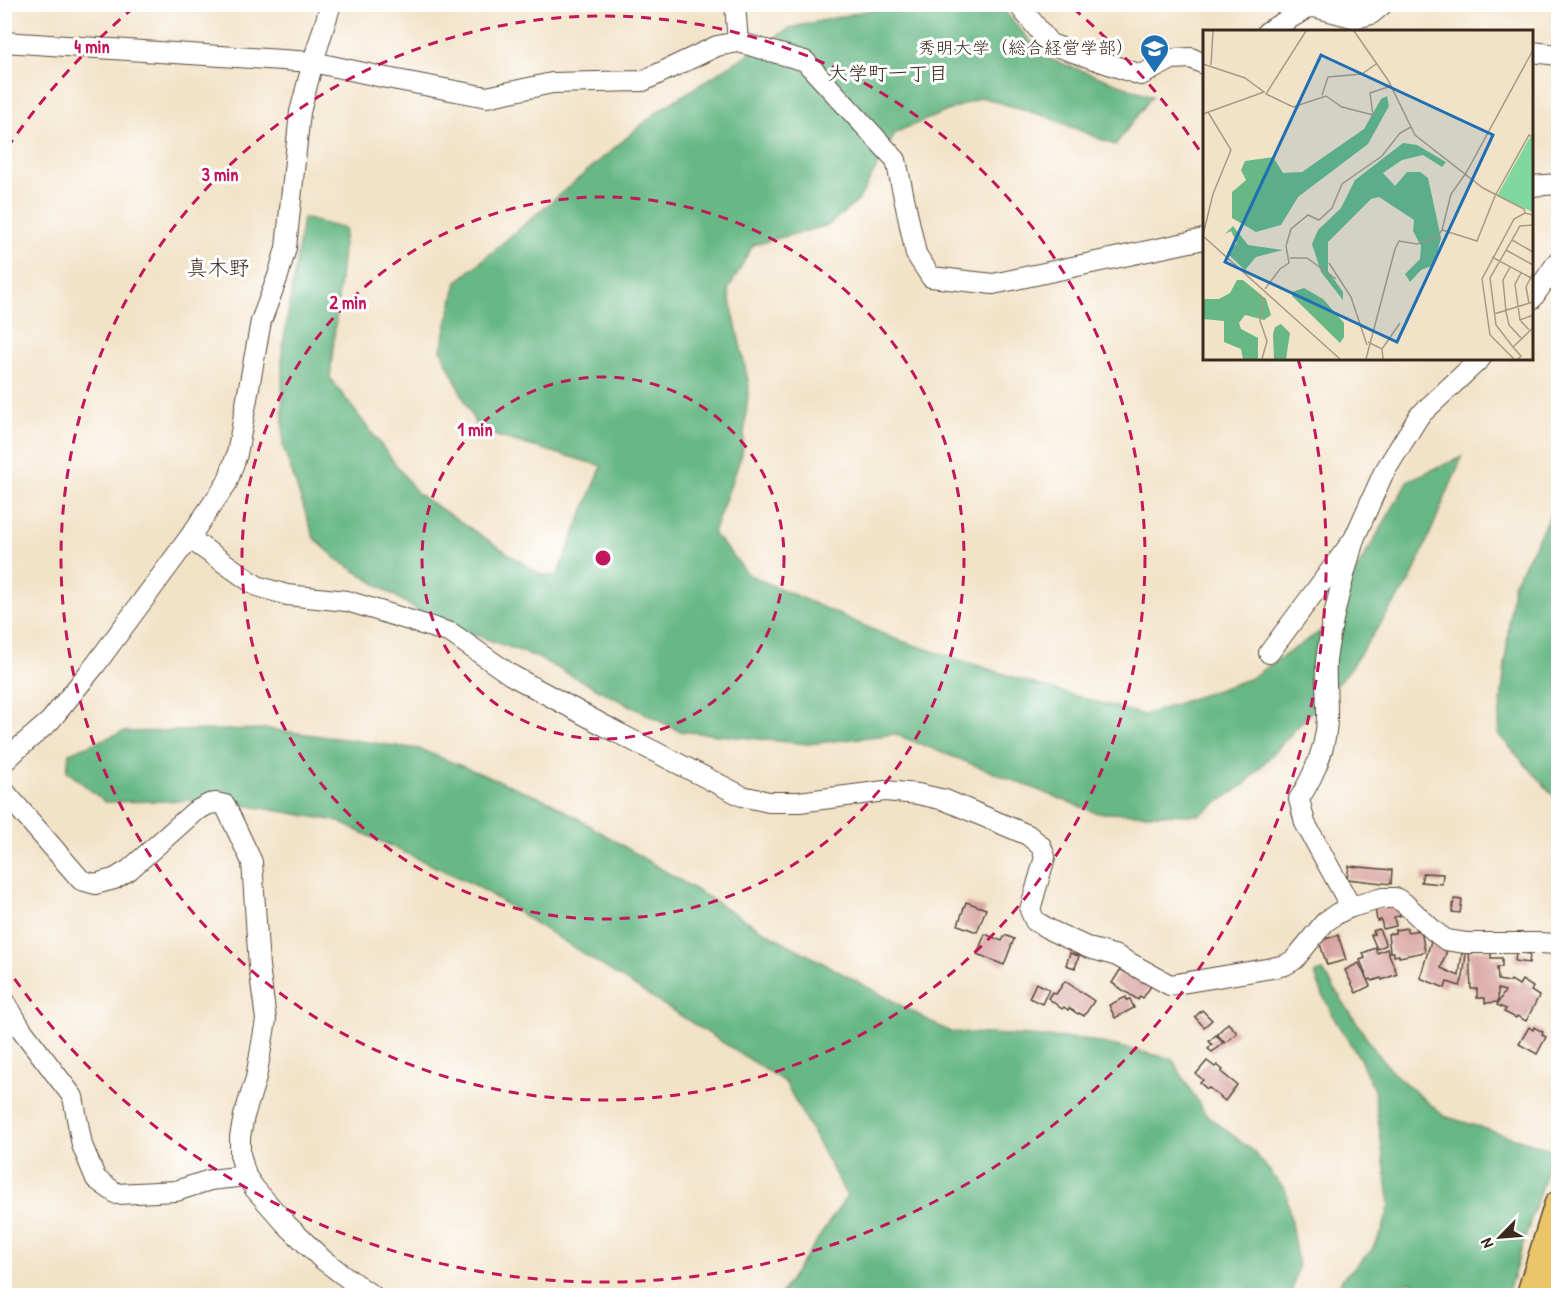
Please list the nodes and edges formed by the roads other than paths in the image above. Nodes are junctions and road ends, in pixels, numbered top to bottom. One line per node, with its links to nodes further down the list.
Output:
1 (332, 4): 10 (street)
2 (735, 4): 7 (street)
3 (1018, 4): 11 (street)
4 (1383, 4): 5 (street)
5 (1271, 30)
6 (4, 42): 10 (street)
7 (738, 42): 10 (street); 14 (street)
8 (1533, 52): 9 (street)
9 (1558, 55)
10 (314, 62): 18 (street)
11 (1203, 64)
12 (1558, 184): 13 (street)
13 (1533, 186)
14 (1203, 239)
15 (1558, 261): 16 (street)
16 (1533, 298)
17 (1479, 360): 19 (street)
18 (189, 538): 21 (street); 23 (street)
19 (1354, 538): 20 (street); 23 (street)
20 (1269, 653)
21 (4, 762)
22 (4, 792): 26 (street)
23 (1352, 907): 24 (street)
24 (1558, 944)
25 (4, 1000): 26 (street)
26 (246, 1176): 29 (street)
27 (1558, 1204): 30 (highway)
28 (1558, 1270): 31 (highway)
29 (373, 1296)
30 (1530, 1296)
31 (1551, 1296)

